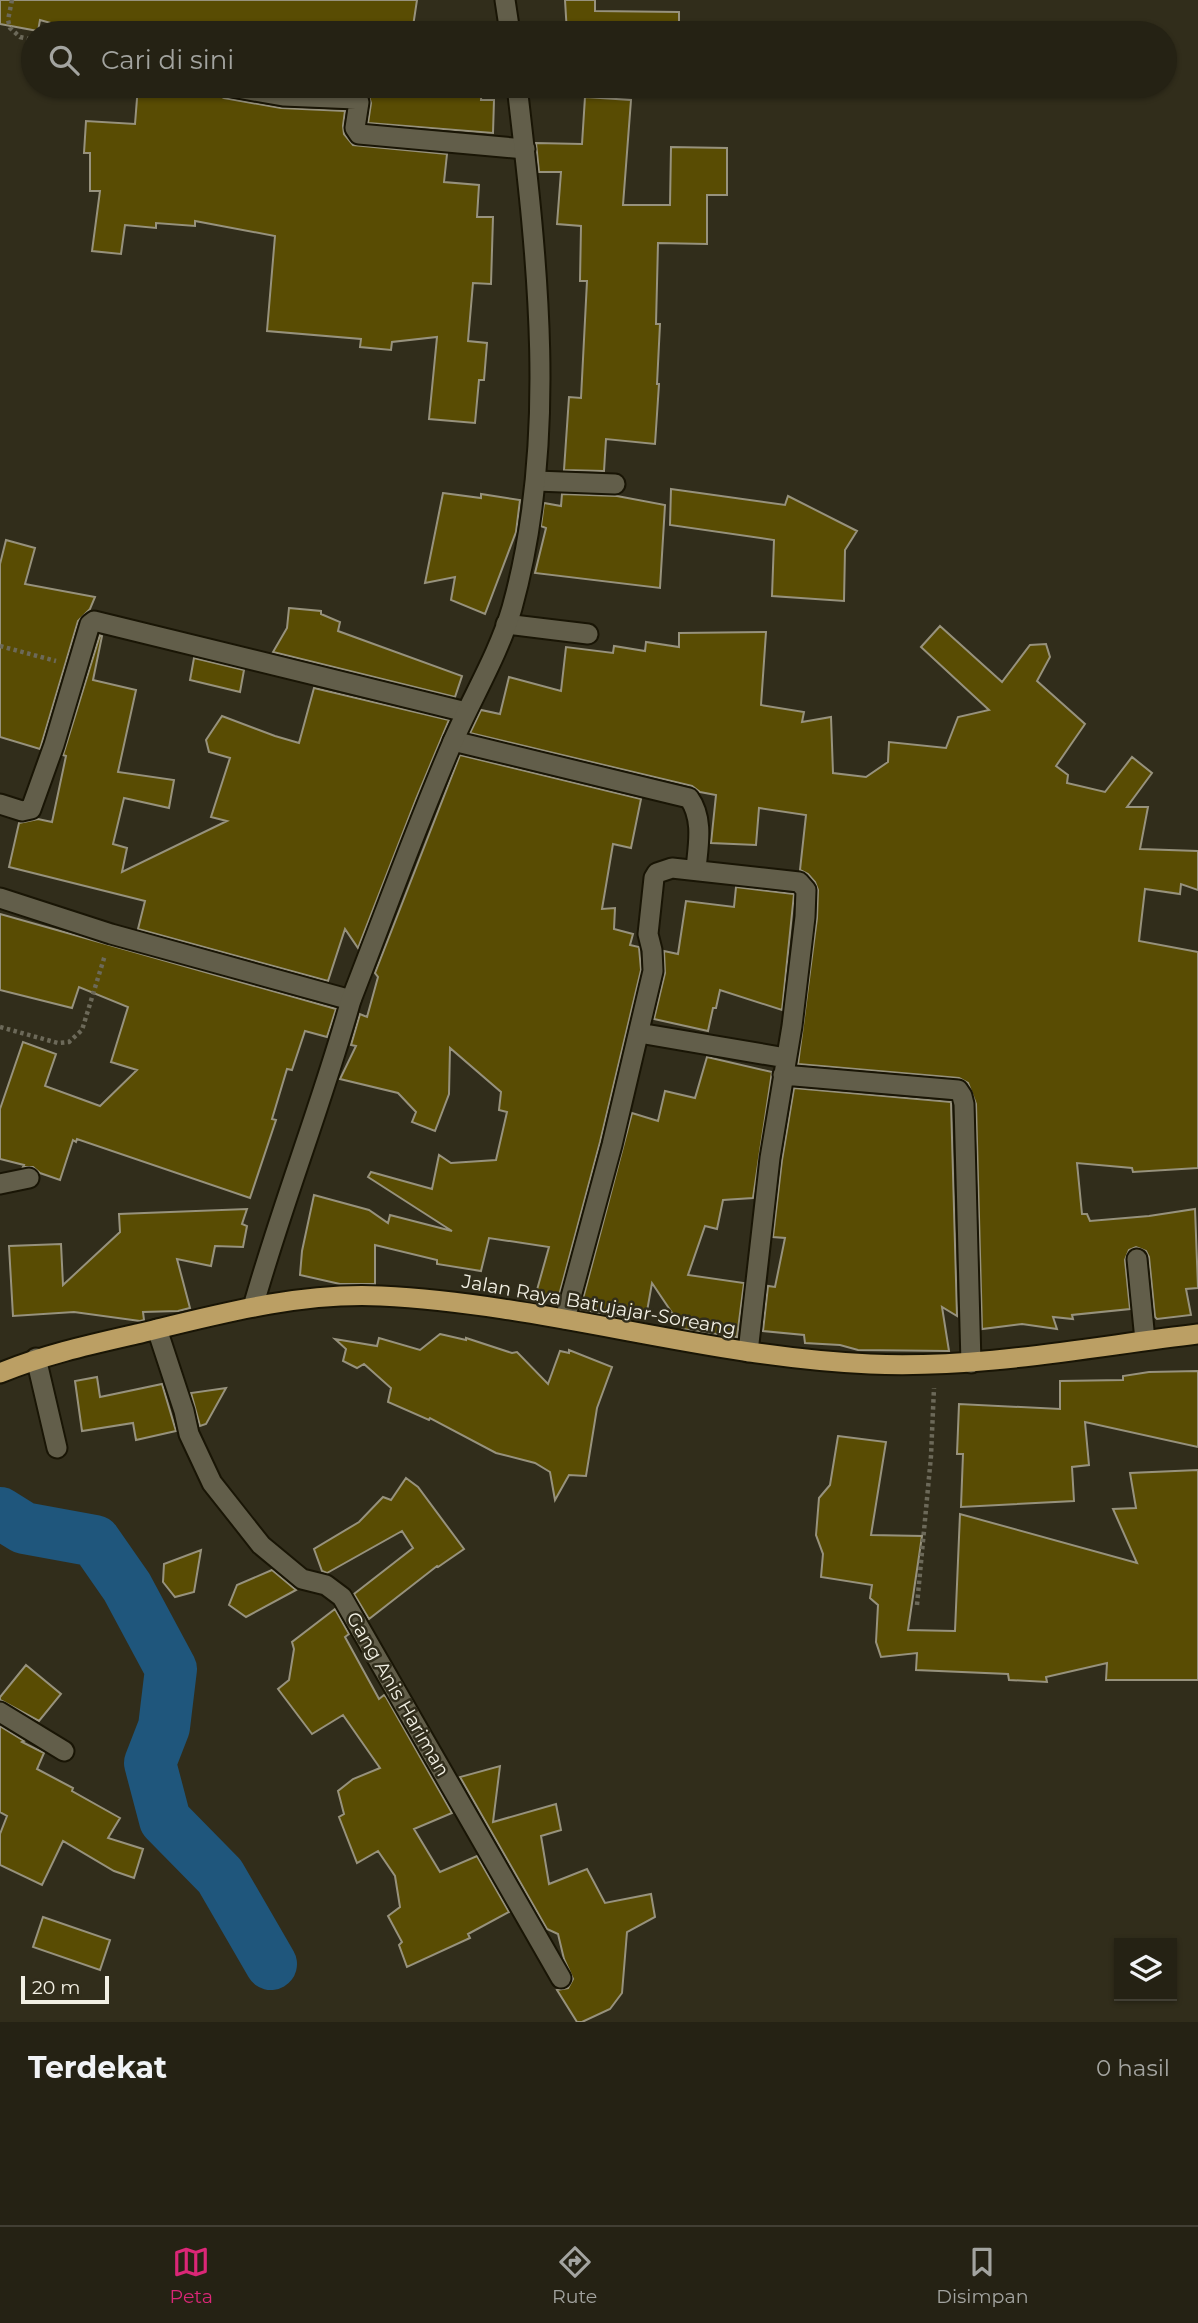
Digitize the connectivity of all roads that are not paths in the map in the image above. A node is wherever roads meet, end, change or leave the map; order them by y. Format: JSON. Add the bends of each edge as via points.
{"nodes":[{"id":1,"x":505,"y":0,"type":"edge"},
{"id":2,"x":508,"y":21,"type":"edge"},
{"id":3,"x":332,"y":98,"type":"edge"},
{"id":4,"x":519,"y":98,"type":"edge"},
{"id":5,"x":525,"y":149,"type":"junction"},
{"id":6,"x":536,"y":481,"type":"junction"},
{"id":7,"x":615,"y":484,"type":"dead end"},
{"id":8,"x":506,"y":624,"type":"junction"},
{"id":9,"x":587,"y":634,"type":"dead end"},
{"id":10,"x":466,"y":712,"type":"junction"},
{"id":11,"x":453,"y":741,"type":"junction"},
{"id":12,"x":0,"y":804,"type":"edge"},
{"id":13,"x":696,"y":869,"type":"junction"},
{"id":14,"x":0,"y":898,"type":"edge"},
{"id":15,"x":351,"y":1000,"type":"junction"},
{"id":16,"x":639,"y":1033,"type":"junction"},
{"id":17,"x":785,"y":1067,"type":"junction"},
{"id":18,"x":29,"y":1178,"type":"dead end"},
{"id":19,"x":0,"y":1184,"type":"edge"},
{"id":20,"x":1137,"y":1259,"type":"dead end"},
{"id":21,"x":253,"y":1307,"type":"junction"},
{"id":22,"x":565,"y":1319,"type":"junction"},
{"id":23,"x":157,"y":1329,"type":"junction"},
{"id":24,"x":1198,"y":1334,"type":"edge"},
{"id":25,"x":1145,"y":1340,"type":"junction"},
{"id":26,"x":748,"y":1352,"type":"junction"},
{"id":27,"x":36,"y":1358,"type":"junction"},
{"id":28,"x":971,"y":1363,"type":"junction"},
{"id":29,"x":0,"y":1373,"type":"edge"},
{"id":30,"x":57,"y":1448,"type":"dead end"},
{"id":31,"x":0,"y":1712,"type":"edge"},
{"id":32,"x":64,"y":1751,"type":"dead end"},
{"id":33,"x":561,"y":1978,"type":"dead end"}],
"edges":[{"from":1,"to":2,"type":"street"},
{"from":3,"to":5,"type":"street","via":[[359,102],[355,128],[359,134]]},
{"from":4,"to":5,"type":"street"},
{"from":5,"to":6,"type":"street","via":[[538,313]]},
{"from":6,"to":7,"type":"street"},
{"from":6,"to":8,"type":"street","via":[[526,551]]},
{"from":8,"to":9,"type":"street"},
{"from":8,"to":10,"type":"street"},
{"from":10,"to":11,"type":"street"},
{"from":10,"to":12,"type":"street","via":[[100,620],[90,624],[32,809],[22,811]]},
{"from":11,"to":13,"type":"street","via":[[689,798],[699,830]]},
{"from":11,"to":15,"type":"street"},
{"from":13,"to":16,"type":"street","via":[[672,868],[654,878],[648,934],[653,971]]},
{"from":13,"to":17,"type":"street","via":[[799,882],[806,890]]},
{"from":14,"to":15,"type":"street","via":[[111,934]]},
{"from":15,"to":21,"type":"street"},
{"from":16,"to":17,"type":"street"},
{"from":16,"to":22,"type":"street"},
{"from":17,"to":26,"type":"street"},
{"from":17,"to":28,"type":"street","via":[[961,1093]]},
{"from":18,"to":19,"type":"street"},
{"from":20,"to":25,"type":"street"},
{"from":21,"to":22,"type":"highway","name":"Jalan Raya Batujajar-Soreang","via":[[340,1296],[382,1296]]},
{"from":21,"to":23,"type":"highway","name":"Jalan Raya Batujajar-Soreang"},
{"from":22,"to":26,"type":"highway","name":"Jalan Raya Batujajar-Soreang"},
{"from":23,"to":27,"type":"highway","name":"Jalan Raya Batujajar-Soreang"},
{"from":23,"to":33,"type":"street","name":"Gang Anis Hariman","via":[[189,1434],[212,1483],[261,1545],[302,1579],[326,1585],[342,1597]]},
{"from":24,"to":25,"type":"highway","name":"Jalan Raya Batujajar-Soreang"},
{"from":25,"to":28,"type":"highway","name":"Jalan Raya Batujajar-Soreang"},
{"from":26,"to":28,"type":"highway","name":"Jalan Raya Batujajar-Soreang","via":[[867,1364]]},
{"from":27,"to":29,"type":"highway","name":"Jalan Raya Batujajar-Soreang"},
{"from":27,"to":30,"type":"street"},
{"from":31,"to":32,"type":"street"}]}
